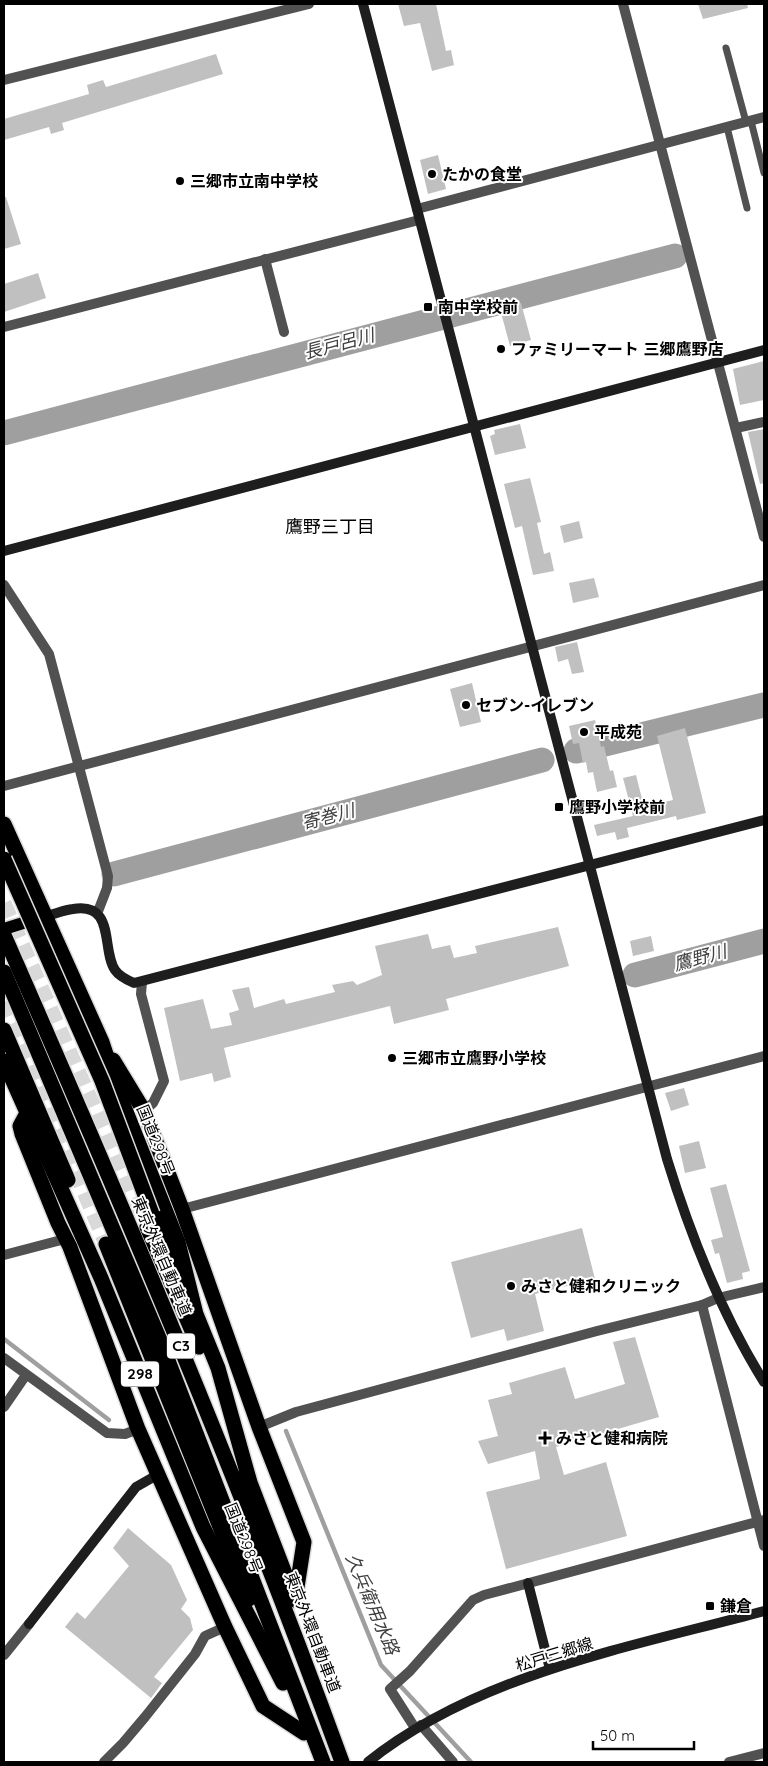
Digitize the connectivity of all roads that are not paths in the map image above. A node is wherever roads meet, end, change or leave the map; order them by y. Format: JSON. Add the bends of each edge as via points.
{"nodes":[{"id":1,"x":309,"y":4,"type":"edge"},
{"id":2,"x":363,"y":4,"type":"edge"},
{"id":3,"x":624,"y":4,"type":"edge"},
{"id":4,"x":726,"y":48,"type":"dead end"},
{"id":5,"x":4,"y":80,"type":"edge"},
{"id":6,"x":764,"y":117,"type":"edge"},
{"id":7,"x":748,"y":121,"type":"junction"},
{"id":8,"x":727,"y":127,"type":"junction"},
{"id":9,"x":661,"y":144,"type":"junction"},
{"id":10,"x":764,"y":172,"type":"edge"},
{"id":11,"x":747,"y":208,"type":"dead end"},
{"id":12,"x":417,"y":209,"type":"junction"},
{"id":13,"x":419,"y":220,"type":"junction"},
{"id":14,"x":264,"y":260,"type":"junction"},
{"id":15,"x":4,"y":327,"type":"edge"},
{"id":16,"x":284,"y":332,"type":"dead end"},
{"id":17,"x":764,"y":350,"type":"edge"},
{"id":18,"x":719,"y":362,"type":"junction"},
{"id":19,"x":764,"y":422,"type":"edge"},
{"id":20,"x":474,"y":426,"type":"junction"},
{"id":21,"x":736,"y":428,"type":"junction"},
{"id":22,"x":764,"y":537,"type":"edge"},
{"id":23,"x":4,"y":551,"type":"edge"},
{"id":24,"x":4,"y":585,"type":"edge"},
{"id":25,"x":764,"y":585,"type":"edge"},
{"id":26,"x":532,"y":647,"type":"junction"},
{"id":27,"x":78,"y":766,"type":"junction"},
{"id":28,"x":4,"y":786,"type":"edge"},
{"id":29,"x":764,"y":820,"type":"edge"},
{"id":30,"x":4,"y":824,"type":"edge"},
{"id":31,"x":4,"y":859,"type":"edge"},
{"id":32,"x":588,"y":865,"type":"junction"},
{"id":33,"x":97,"y":914,"type":"junction"},
{"id":34,"x":46,"y":916,"type":"junction"},
{"id":35,"x":4,"y":921,"type":"edge"},
{"id":36,"x":4,"y":929,"type":"edge"},
{"id":37,"x":4,"y":935,"type":"edge"},
{"id":38,"x":4,"y":972,"type":"edge"},
{"id":39,"x":142,"y":982,"type":"junction"},
{"id":40,"x":4,"y":1030,"type":"edge"},
{"id":41,"x":102,"y":1042,"type":"junction"},
{"id":42,"x":764,"y":1056,"type":"edge"},
{"id":43,"x":4,"y":1061,"type":"edge"},
{"id":44,"x":647,"y":1086,"type":"junction"},
{"id":45,"x":144,"y":1111,"type":"junction"},
{"id":46,"x":27,"y":1113,"type":"junction"},
{"id":47,"x":182,"y":1209,"type":"junction"},
{"id":48,"x":149,"y":1220,"type":"junction"},
{"id":49,"x":66,"y":1239,"type":"junction"},
{"id":50,"x":106,"y":1244,"type":"tunnel mouth"},
{"id":51,"x":4,"y":1255,"type":"edge"},
{"id":52,"x":102,"y":1278,"type":"junction"},
{"id":53,"x":764,"y":1287,"type":"edge"},
{"id":54,"x":718,"y":1298,"type":"junction"},
{"id":55,"x":702,"y":1305,"type":"junction"},
{"id":56,"x":196,"y":1314,"type":"junction"},
{"id":57,"x":4,"y":1358,"type":"edge"},
{"id":58,"x":26,"y":1375,"type":"junction"},
{"id":59,"x":764,"y":1382,"type":"edge"},
{"id":60,"x":4,"y":1407,"type":"edge"},
{"id":61,"x":259,"y":1427,"type":"junction"},
{"id":62,"x":138,"y":1429,"type":"junction"},
{"id":63,"x":157,"y":1475,"type":"junction"},
{"id":64,"x":249,"y":1479,"type":"junction"},
{"id":65,"x":761,"y":1521,"type":"edge"},
{"id":66,"x":764,"y":1546,"type":"edge"},
{"id":67,"x":528,"y":1584,"type":"junction"},
{"id":68,"x":295,"y":1600,"type":"junction"},
{"id":69,"x":764,"y":1611,"type":"edge"},
{"id":70,"x":225,"y":1627,"type":"junction"},
{"id":71,"x":4,"y":1656,"type":"edge"},
{"id":72,"x":550,"y":1669,"type":"junction"},
{"id":73,"x":284,"y":1683,"type":"junction"},
{"id":74,"x":418,"y":1727,"type":"junction"},
{"id":75,"x":304,"y":1733,"type":"junction"},
{"id":76,"x":764,"y":1753,"type":"edge"},
{"id":77,"x":104,"y":1762,"type":"edge"},
{"id":78,"x":315,"y":1762,"type":"edge"},
{"id":79,"x":323,"y":1762,"type":"edge"},
{"id":80,"x":342,"y":1762,"type":"edge"},
{"id":81,"x":351,"y":1762,"type":"edge"},
{"id":82,"x":368,"y":1762,"type":"edge"},
{"id":83,"x":453,"y":1762,"type":"edge"},
{"id":84,"x":729,"y":1762,"type":"edge"}],
"edges":[{"from":1,"to":5,"type":"street"},
{"from":2,"to":12,"type":"street"},
{"from":3,"to":9,"type":"street"},
{"from":4,"to":7,"type":"lane"},
{"from":6,"to":7,"type":"street"},
{"from":7,"to":8,"type":"street"},
{"from":7,"to":10,"type":"lane"},
{"from":8,"to":9,"type":"street"},
{"from":8,"to":11,"type":"lane"},
{"from":9,"to":12,"type":"street"},
{"from":9,"to":18,"type":"street"},
{"from":12,"to":13,"type":"street"},
{"from":13,"to":14,"type":"street"},
{"from":13,"to":20,"type":"street"},
{"from":14,"to":15,"type":"street"},
{"from":14,"to":16,"type":"street"},
{"from":17,"to":18,"type":"street"},
{"from":18,"to":20,"type":"street"},
{"from":18,"to":21,"type":"street"},
{"from":19,"to":21,"type":"street"},
{"from":20,"to":23,"type":"street"},
{"from":20,"to":26,"type":"street"},
{"from":21,"to":22,"type":"street"},
{"from":24,"to":27,"type":"street","via":[[49,654]]},
{"from":25,"to":26,"type":"street"},
{"from":26,"to":27,"type":"street"},
{"from":26,"to":32,"type":"street"},
{"from":27,"to":28,"type":"street"},
{"from":27,"to":33,"type":"street","via":[[108,876]]},
{"from":29,"to":32,"type":"street"},
{"from":30,"to":34,"type":"highway","name":"国道298号"},
{"from":31,"to":48,"type":"highway","bridge":true,"via":[[102,1082]]},
{"from":32,"to":39,"type":"street"},
{"from":32,"to":44,"type":"street"},
{"from":33,"to":34,"type":"street","via":[[74,909]]},
{"from":33,"to":39,"type":"street","via":[[106,928],[110,960],[116,971],[134,983]]},
{"from":34,"to":35,"type":"main road"},
{"from":34,"to":36,"type":"main road"},
{"from":34,"to":41,"type":"highway","name":"国道298号"},
{"from":37,"to":80,"type":"highway","name":"東京外環自動車道","number":"C3","via":[[178,1338],[288,1613]]},
{"from":38,"to":79,"type":"highway","name":"東京外環自動車道","number":"C3","via":[[162,1345]]},
{"from":39,"to":45,"type":"street","via":[[141,994],[164,1081]]},
{"from":40,"to":52,"type":"highway","via":[[80,1209]]},
{"from":41,"to":45,"type":"highway"},
{"from":41,"to":56,"type":"highway","name":"国道298号","via":[[178,1242]]},
{"from":42,"to":44,"type":"street"},
{"from":43,"to":46,"type":"highway","number":"298"},
{"from":44,"to":47,"type":"street"},
{"from":44,"to":54,"type":"street","via":[[680,1199]]},
{"from":45,"to":47,"type":"highway"},
{"from":46,"to":49,"type":"highway","via":[[20,1126],[22,1134]]},
{"from":46,"to":52,"type":"highway","number":"298"},
{"from":47,"to":61,"type":"highway"},
{"from":48,"to":56,"type":"highway"},
{"from":48,"to":64,"type":"highway","name":"国道298号"},
{"from":49,"to":51,"type":"street"},
{"from":49,"to":62,"type":"highway"},
{"from":50,"to":73,"type":"highway","name":"国道298号","number":"298"},
{"from":52,"to":73,"type":"highway","number":"298","via":[[203,1527]]},
{"from":53,"to":54,"type":"street"},
{"from":54,"to":55,"type":"street"},
{"from":54,"to":59,"type":"street"},
{"from":55,"to":61,"type":"street","via":[[597,1330],[305,1410]]},
{"from":55,"to":65,"type":"street"},
{"from":56,"to":64,"type":"highway","name":"国道298号","via":[[218,1368]]},
{"from":57,"to":58,"type":"street"},
{"from":58,"to":60,"type":"street"},
{"from":58,"to":62,"type":"street","via":[[107,1433],[125,1434]]},
{"from":61,"to":68,"type":"highway","via":[[304,1542]]},
{"from":62,"to":63,"type":"highway"},
{"from":63,"to":70,"type":"highway"},
{"from":63,"to":71,"type":"street","via":[[136,1487]]},
{"from":64,"to":68,"type":"highway","name":"国道298号"},
{"from":65,"to":66,"type":"street"},
{"from":65,"to":67,"type":"street"},
{"from":67,"to":72,"type":"street"},
{"from":67,"to":74,"type":"street","via":[[473,1600],[392,1686],[390,1689]]},
{"from":68,"to":81,"type":"highway","name":"国道298号"},
{"from":69,"to":72,"type":"street","name":"松戸三郷線"},
{"from":70,"to":75,"type":"highway","via":[[263,1706]]},
{"from":70,"to":77,"type":"street","via":[[205,1636],[195,1654],[145,1717]]},
{"from":72,"to":74,"type":"street","name":"松戸三郷線","via":[[507,1684]]},
{"from":73,"to":75,"type":"highway","name":"国道298号","number":"298"},
{"from":74,"to":82,"type":"street","name":"松戸三郷線"},
{"from":74,"to":83,"type":"street"},
{"from":75,"to":78,"type":"highway","name":"国道298号","number":"298"},
{"from":76,"to":84,"type":"street"}]}
